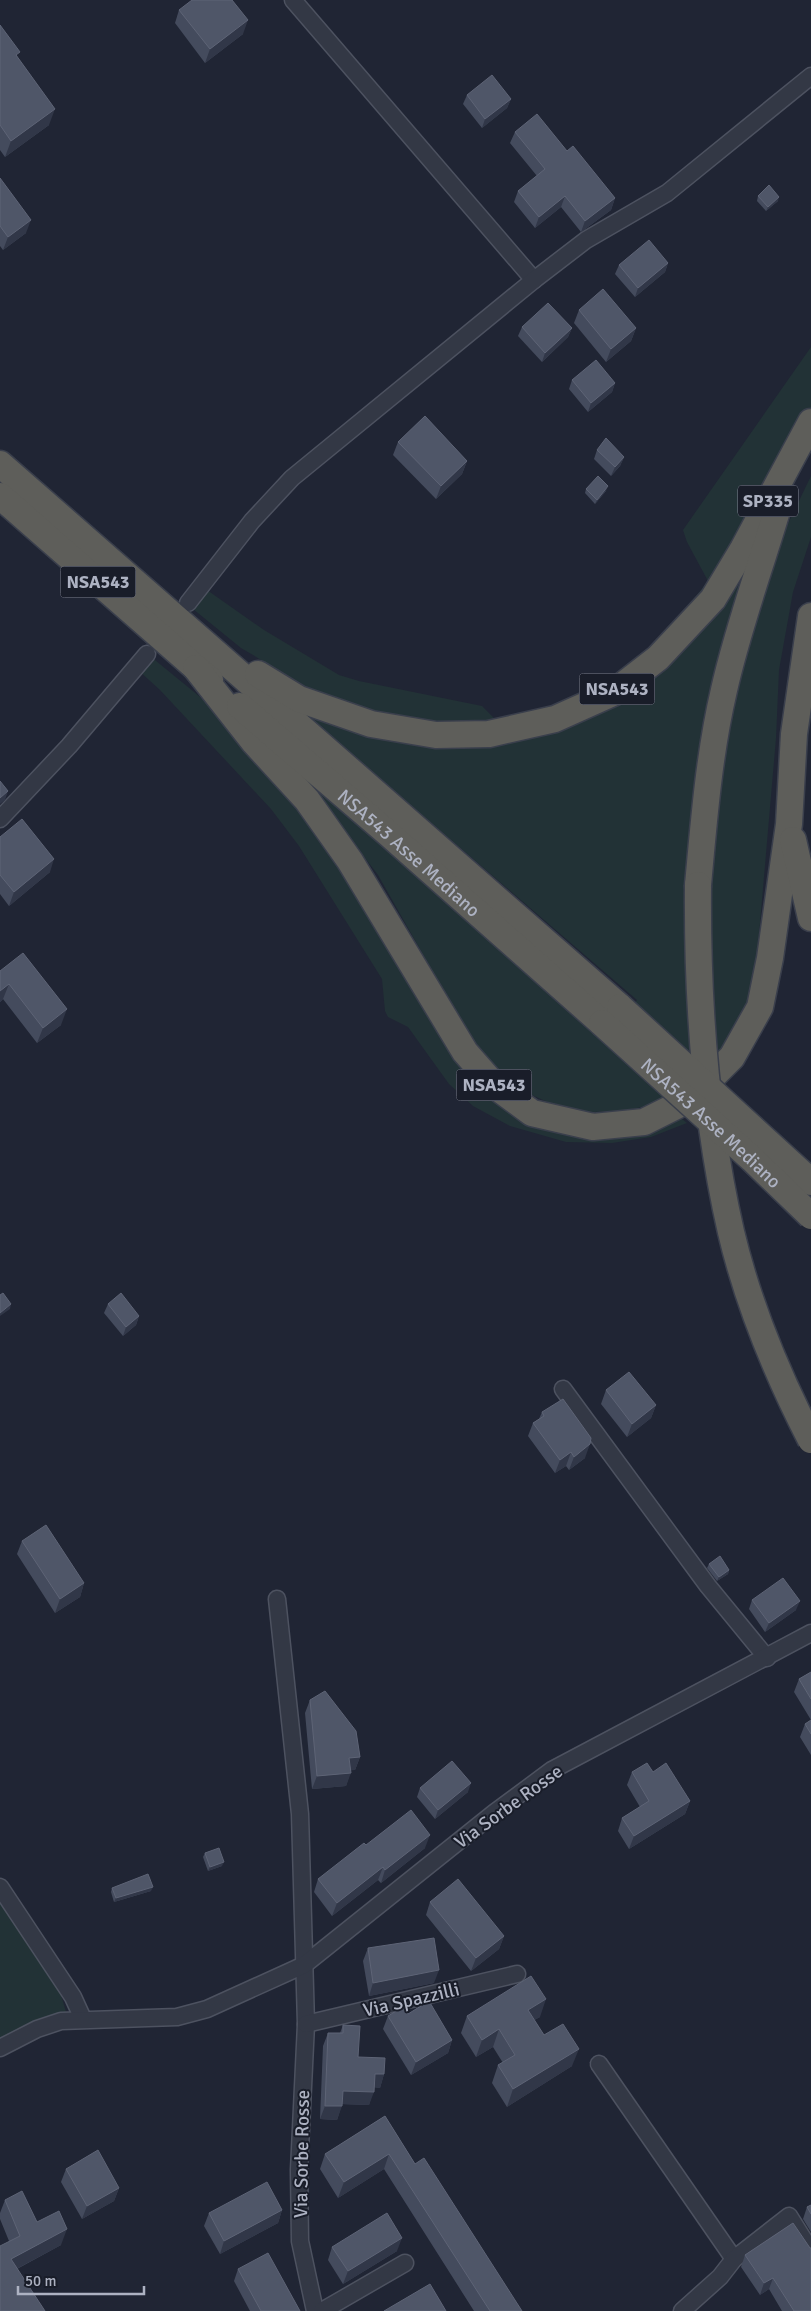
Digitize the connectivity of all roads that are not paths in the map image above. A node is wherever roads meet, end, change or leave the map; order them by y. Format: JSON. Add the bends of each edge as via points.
{"nodes":[{"id":1,"x":294,"y":0,"type":"edge"},
{"id":2,"x":811,"y":76,"type":"edge"},
{"id":3,"x":534,"y":280,"type":"junction"},
{"id":4,"x":811,"y":422,"type":"edge"},
{"id":5,"x":0,"y":464,"type":"edge"},
{"id":6,"x":0,"y":496,"type":"edge"},
{"id":7,"x":754,"y":552,"type":"junction"},
{"id":8,"x":188,"y":603,"type":"dead end"},
{"id":9,"x":811,"y":616,"type":"edge"},
{"id":10,"x":202,"y":641,"type":"junction"},
{"id":11,"x":147,"y":654,"type":"dead end"},
{"id":12,"x":196,"y":668,"type":"junction"},
{"id":13,"x":0,"y":819,"type":"edge"},
{"id":14,"x":789,"y":824,"type":"junction"},
{"id":15,"x":811,"y":918,"type":"edge"},
{"id":16,"x":611,"y":1015,"type":"junction"},
{"id":17,"x":811,"y":1182,"type":"edge"},
{"id":18,"x":811,"y":1216,"type":"edge"},
{"id":19,"x":563,"y":1389,"type":"dead end"},
{"id":20,"x":811,"y":1440,"type":"edge"},
{"id":21,"x":277,"y":1600,"type":"dead end"},
{"id":22,"x":811,"y":1633,"type":"edge"},
{"id":23,"x":767,"y":1658,"type":"junction"},
{"id":24,"x":0,"y":1887,"type":"edge"},
{"id":25,"x":304,"y":1965,"type":"junction"},
{"id":26,"x":516,"y":1974,"type":"dead end"},
{"id":27,"x":83,"y":2019,"type":"junction"},
{"id":28,"x":306,"y":2024,"type":"junction"},
{"id":29,"x":0,"y":2048,"type":"edge"},
{"id":30,"x":599,"y":2064,"type":"dead end"},
{"id":31,"x":811,"y":2251,"type":"edge"},
{"id":32,"x":734,"y":2259,"type":"junction"},
{"id":33,"x":405,"y":2263,"type":"dead end"},
{"id":34,"x":315,"y":2311,"type":"edge"},
{"id":35,"x":322,"y":2311,"type":"edge"},
{"id":36,"x":682,"y":2311,"type":"edge"}],
"edges":[{"from":1,"to":3,"type":"street"},
{"from":2,"to":3,"type":"street","via":[[667,193],[586,240]]},
{"from":3,"to":8,"type":"street","via":[[292,478],[252,521]]},
{"from":4,"to":7,"type":"highway","number":"SP335","via":[[794,453]]},
{"from":5,"to":10,"type":"highway","name":"NSA543 Asse Mediano","number":"NSA543"},
{"from":6,"to":12,"type":"highway","name":"NSA543 Asse Mediano","number":"NSA543"},
{"from":7,"to":10,"type":"highway","number":"NSA543","via":[[658,658],[613,693],[555,719],[489,734],[436,735],[371,724],[299,699]]},
{"from":7,"to":20,"type":"highway","bridge":true,"via":[[743,618],[724,690],[708,776],[698,885],[698,962],[717,1163],[732,1234],[758,1322]]},
{"from":9,"to":14,"type":"highway","via":[[794,734]]},
{"from":10,"to":16,"type":"highway","name":"NSA543 Asse Mediano","number":"NSA543"},
{"from":11,"to":13,"type":"street","via":[[70,746]]},
{"from":12,"to":14,"type":"highway","number":"NSA543","via":[[254,742],[307,800],[350,861],[465,1052],[494,1085],[532,1112],[593,1127],[644,1122],[690,1099],[732,1058],[760,1007]]},
{"from":12,"to":16,"type":"highway","name":"NSA543 Asse Mediano","number":"NSA543","via":[[390,835]]},
{"from":14,"to":15,"type":"highway"},
{"from":16,"to":17,"type":"highway","name":"NSA543 Asse Mediano","number":"NSA543","bridge":true},
{"from":16,"to":18,"type":"highway","name":"NSA543 Asse Mediano","number":"NSA543","bridge":true},
{"from":19,"to":23,"type":"street","via":[[708,1586]]},
{"from":21,"to":25,"type":"street","name":"Via Sorbe Rosse","via":[[300,1814]]},
{"from":22,"to":23,"type":"street","name":"Via Sorbe Rosse"},
{"from":23,"to":25,"type":"street","name":"Via Sorbe Rosse","via":[[552,1770]]},
{"from":24,"to":27,"type":"street","via":[[73,1997]]},
{"from":25,"to":27,"type":"street","name":"Via Sorbe Rosse","via":[[207,2009],[177,2017]]},
{"from":25,"to":28,"type":"street","name":"Via Sorbe Rosse"},
{"from":26,"to":28,"type":"street","name":"Via Spazzilli"},
{"from":27,"to":29,"type":"street","name":"Via Sorbe Rosse","via":[[61,2021],[37,2029]]},
{"from":28,"to":34,"type":"street","name":"Via Sorbe Rosse","via":[[299,2170],[300,2241]]},
{"from":30,"to":32,"type":"street"},
{"from":31,"to":32,"type":"street","via":[[789,2216]]},
{"from":32,"to":36,"type":"street","via":[[720,2277]]},
{"from":33,"to":35,"type":"street"}]}
